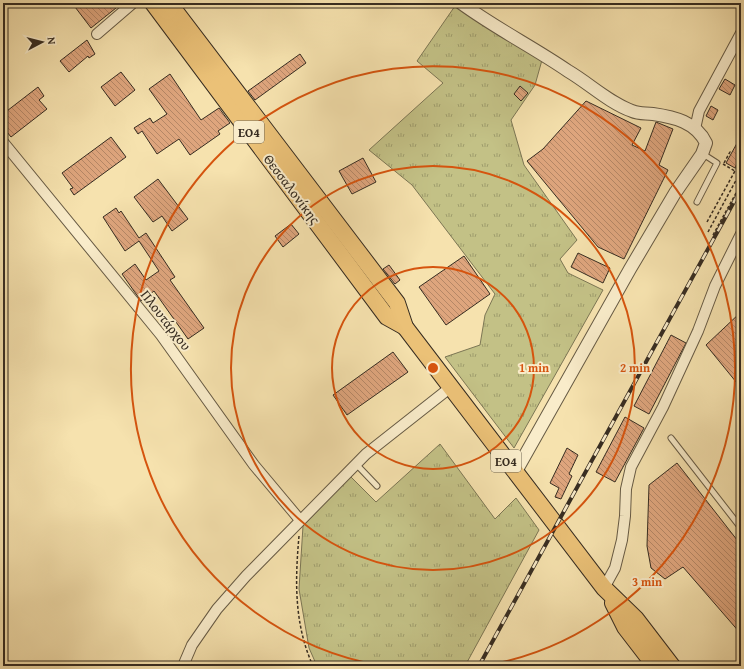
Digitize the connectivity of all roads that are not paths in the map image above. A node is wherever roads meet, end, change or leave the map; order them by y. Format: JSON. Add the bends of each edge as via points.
{"nodes":[{"id":1,"x":133,"y":3,"type":"edge"},
{"id":2,"x":153,"y":3,"type":"edge"},
{"id":3,"x":169,"y":3,"type":"edge"},
{"id":4,"x":461,"y":3,"type":"edge"},
{"id":5,"x":741,"y":33,"type":"edge"},
{"id":6,"x":97,"y":34,"type":"dead end"},
{"id":7,"x":696,"y":128,"type":"junction"},
{"id":8,"x":3,"y":142,"type":"edge"},
{"id":9,"x":702,"y":154,"type":"junction"},
{"id":10,"x":697,"y":202,"type":"dead end"},
{"id":11,"x":741,"y":234,"type":"edge"},
{"id":12,"x":405,"y":327,"type":"junction"},
{"id":13,"x":451,"y":387,"type":"junction"},
{"id":14,"x":671,"y":438,"type":"dead end"},
{"id":15,"x":356,"y":464,"type":"junction"},
{"id":16,"x":515,"y":473,"type":"junction"},
{"id":17,"x":377,"y":486,"type":"dead end"},
{"id":18,"x":300,"y":520,"type":"junction"},
{"id":19,"x":741,"y":528,"type":"edge"},
{"id":20,"x":606,"y":591,"type":"junction"},
{"id":21,"x":182,"y":666,"type":"edge"},
{"id":22,"x":655,"y":666,"type":"edge"},
{"id":23,"x":672,"y":666,"type":"edge"}],
"edges":[{"from":1,"to":6,"type":"street"},
{"from":2,"to":12,"type":"main road","name":"Θεσσαλονίκης","number":"ΕΟ4","via":[[387,317]]},
{"from":3,"to":12,"type":"main road","name":"Θεσσαλονίκης","number":"ΕΟ4","via":[[397,303]]},
{"from":4,"to":7,"type":"street","via":[[623,108],[640,114],[672,118]]},
{"from":5,"to":7,"type":"street","via":[[699,111]]},
{"from":7,"to":9,"type":"street","via":[[706,143]]},
{"from":8,"to":18,"type":"street","name":"Πλουτάρχου","via":[[161,335],[254,465]]},
{"from":9,"to":10,"type":"lane","via":[[720,164]]},
{"from":9,"to":16,"type":"street","via":[[675,193],[630,269]]},
{"from":11,"to":20,"type":"street","via":[[714,286],[698,331],[632,467],[626,489],[622,540]]},
{"from":12,"to":13,"type":"main road","number":"ΕΟ4"},
{"from":13,"to":15,"type":"street"},
{"from":13,"to":16,"type":"main road","number":"ΕΟ4"},
{"from":14,"to":19,"type":"lane"},
{"from":15,"to":17,"type":"lane"},
{"from":15,"to":18,"type":"street"},
{"from":16,"to":20,"type":"main road","number":"ΕΟ4"},
{"from":18,"to":21,"type":"street","via":[[217,609]]},
{"from":20,"to":22,"type":"main road","number":"ΕΟ4","via":[[625,627]]},
{"from":20,"to":23,"type":"main road","number":"ΕΟ4","via":[[636,620]]}]}
